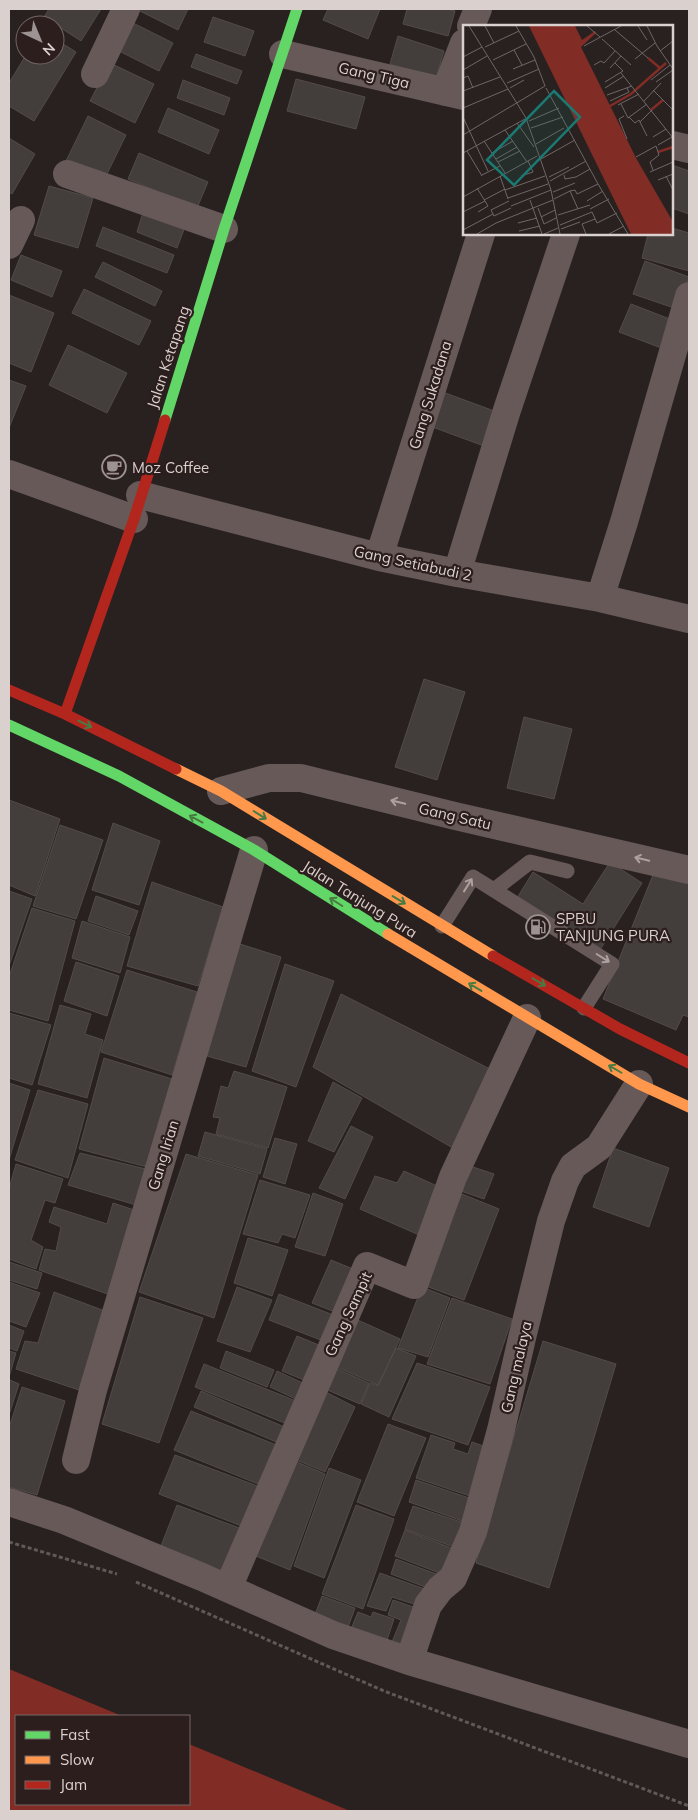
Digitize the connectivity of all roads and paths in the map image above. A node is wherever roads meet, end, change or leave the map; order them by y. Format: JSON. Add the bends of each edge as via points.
{"nodes":[{"id":1,"x":126,"y":9,"type":"edge"},
{"id":2,"x":297,"y":9,"type":"edge"},
{"id":3,"x":478,"y":9,"type":"edge"},
{"id":4,"x":471,"y":25,"type":"edge"},
{"id":5,"x":463,"y":49,"type":"edge"},
{"id":6,"x":283,"y":54,"type":"junction"},
{"id":7,"x":95,"y":74,"type":"dead end"},
{"id":8,"x":455,"y":94,"type":"edge"},
{"id":9,"x":673,"y":145,"type":"edge"},
{"id":10,"x":689,"y":149,"type":"edge"},
{"id":11,"x":67,"y":174,"type":"dead end"},
{"id":12,"x":22,"y":220,"type":"dead end"},
{"id":13,"x":224,"y":229,"type":"junction"},
{"id":14,"x":480,"y":235,"type":"edge"},
{"id":15,"x":566,"y":235,"type":"edge"},
{"id":16,"x":9,"y":245,"type":"edge"},
{"id":17,"x":689,"y":296,"type":"edge"},
{"id":18,"x":9,"y":474,"type":"edge"},
{"id":19,"x":137,"y":507,"type":"junction"},
{"id":20,"x":379,"y":557,"type":"junction"},
{"id":21,"x":457,"y":573,"type":"junction"},
{"id":22,"x":600,"y":598,"type":"junction"},
{"id":23,"x":689,"y":619,"type":"edge"},
{"id":24,"x":9,"y":690,"type":"edge"},
{"id":25,"x":64,"y":714,"type":"junction"},
{"id":26,"x":9,"y":725,"type":"edge"},
{"id":27,"x":221,"y":791,"type":"junction"},
{"id":28,"x":254,"y":850,"type":"junction"},
{"id":29,"x":689,"y":870,"type":"edge"},
{"id":30,"x":567,"y":871,"type":"dead end"},
{"id":31,"x":494,"y":890,"type":"junction"},
{"id":32,"x":442,"y":926,"type":"junction"},
{"id":33,"x":584,"y":1008,"type":"junction"},
{"id":34,"x":527,"y":1018,"type":"junction"},
{"id":35,"x":689,"y":1063,"type":"edge"},
{"id":36,"x":639,"y":1084,"type":"junction"},
{"id":37,"x":689,"y":1107,"type":"edge"},
{"id":38,"x":76,"y":1460,"type":"dead end"},
{"id":39,"x":9,"y":1502,"type":"edge"},
{"id":40,"x":9,"y":1542,"type":"edge"},
{"id":41,"x":119,"y":1574,"type":"dead end"},
{"id":42,"x":127,"y":1578,"type":"dead end"},
{"id":43,"x":228,"y":1588,"type":"junction"},
{"id":44,"x":409,"y":1661,"type":"junction"},
{"id":45,"x":689,"y":1744,"type":"edge"},
{"id":46,"x":689,"y":1806,"type":"edge"}],
"edges":[{"from":1,"to":7,"type":"street"},
{"from":2,"to":6,"type":"main road","name":"Jalan Ketapang"},
{"from":3,"to":4,"type":"street"},
{"from":5,"to":8,"type":"street"},
{"from":6,"to":8,"type":"street","name":"Gang Tiga"},
{"from":6,"to":13,"type":"main road","name":"Jalan Ketapang"},
{"from":9,"to":10,"type":"street"},
{"from":11,"to":13,"type":"street"},
{"from":12,"to":16,"type":"street"},
{"from":13,"to":19,"type":"main road","name":"Jalan Ketapang"},
{"from":14,"to":20,"type":"street","name":"Gang Sukadana"},
{"from":15,"to":21,"type":"street"},
{"from":17,"to":22,"type":"street"},
{"from":18,"to":19,"type":"street","name":"Gang Setiabudi 2"},
{"from":19,"to":20,"type":"street","name":"Gang Setiabudi 2"},
{"from":19,"to":25,"type":"main road","name":"Jalan Ketapang"},
{"from":20,"to":21,"type":"street","name":"Gang Setiabudi 2"},
{"from":21,"to":22,"type":"street","name":"Gang Setiabudi 2"},
{"from":22,"to":23,"type":"street","name":"Gang Setiabudi 2"},
{"from":24,"to":25,"type":"main road","name":"Jalan Tanjung Pura"},
{"from":25,"to":27,"type":"main road","name":"Jalan Tanjung Pura","one_way":true},
{"from":28,"to":26,"type":"main road","name":"Jalan Tanjung Pura","one_way":true,"via":[[119,776]]},
{"from":29,"to":27,"type":"street","name":"Gang Satu","one_way":true,"via":[[301,778],[269,778]]},
{"from":27,"to":32,"type":"main road","name":"Jalan Tanjung Pura","one_way":true},
{"from":34,"to":28,"type":"main road","name":"Jalan Tanjung Pura","one_way":true},
{"from":28,"to":38,"type":"street","name":"Gang Irian","via":[[93,1390]]},
{"from":30,"to":31,"type":"lane","via":[[530,862]]},
{"from":32,"to":31,"type":"lane","one_way":true,"via":[[473,877]]},
{"from":31,"to":33,"type":"lane","one_way":true,"via":[[612,964]]},
{"from":32,"to":33,"type":"main road","name":"Jalan Tanjung Pura","one_way":true},
{"from":33,"to":35,"type":"main road","name":"Jalan Tanjung Pura"},
{"from":36,"to":34,"type":"main road","name":"Jalan Tanjung Pura","one_way":true},
{"from":34,"to":43,"type":"street","name":"Gang Sampit","via":[[453,1177],[414,1285],[367,1266]]},
{"from":36,"to":37,"type":"main road","name":"Jalan Tanjung Pura"},
{"from":36,"to":44,"type":"street","name":"Gang malaya","via":[[599,1147],[573,1166],[565,1181],[551,1221],[473,1532],[452,1578],[428,1605]]},
{"from":39,"to":43,"type":"street","via":[[64,1520]]},
{"from":40,"to":41,"type":"path"},
{"from":42,"to":46,"type":"path","via":[[384,1691]]},
{"from":43,"to":44,"type":"street","via":[[333,1634]]},
{"from":44,"to":45,"type":"street"}]}
